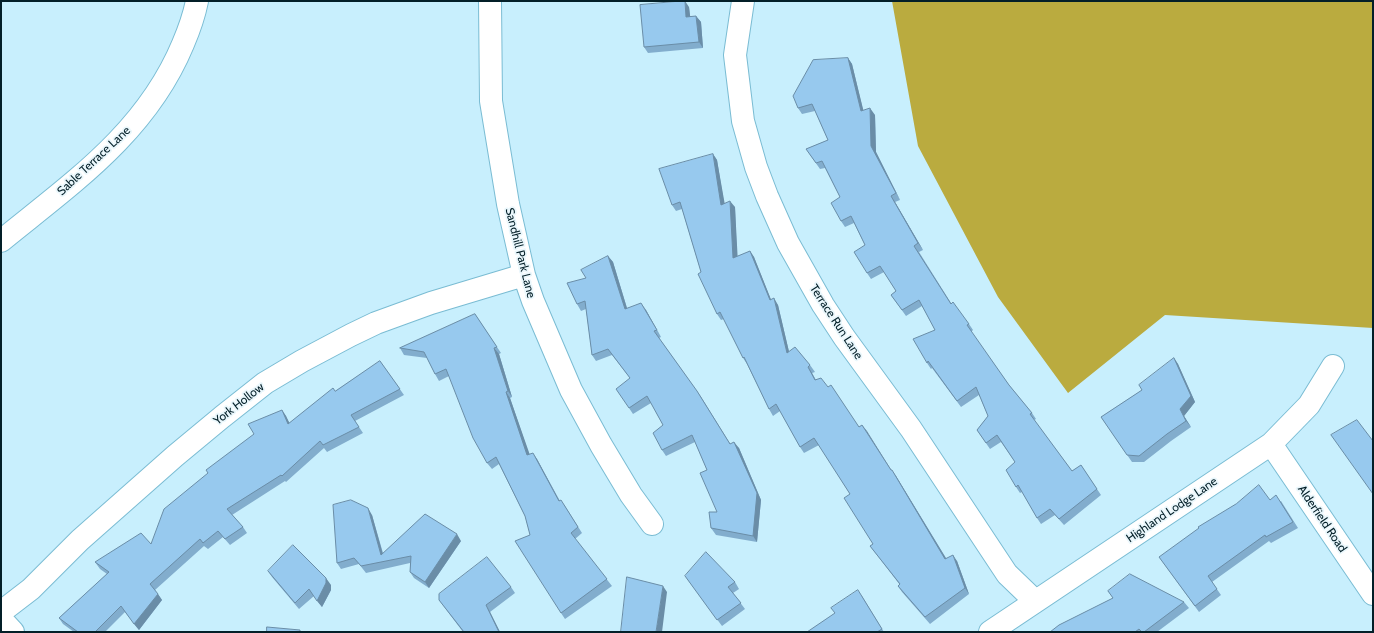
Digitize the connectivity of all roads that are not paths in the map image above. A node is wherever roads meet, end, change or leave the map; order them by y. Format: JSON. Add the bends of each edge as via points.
{"nodes":[{"id":1,"x":197,"y":1,"type":"edge"},
{"id":2,"x":490,"y":1,"type":"edge"},
{"id":3,"x":743,"y":1,"type":"edge"},
{"id":4,"x":1,"y":241,"type":"edge"},
{"id":5,"x":524,"y":275,"type":"junction"},
{"id":6,"x":1333,"y":366,"type":"dead end"},
{"id":7,"x":1271,"y":444,"type":"junction"},
{"id":8,"x":652,"y":524,"type":"dead end"},
{"id":9,"x":1373,"y":594,"type":"edge"},
{"id":10,"x":1035,"y":601,"type":"junction"},
{"id":11,"x":1,"y":612,"type":"edge"},
{"id":12,"x":1,"y":619,"type":"edge"},
{"id":13,"x":13,"y":632,"type":"edge"},
{"id":14,"x":990,"y":632,"type":"edge"}],
"edges":[{"from":1,"to":4,"type":"street","name":"Sable Terrace Lane","via":[[179,55],[139,118],[86,172]]},
{"from":2,"to":5,"type":"street","name":"Sandhill Park Lane","via":[[491,101],[508,204]]},
{"from":3,"to":10,"type":"street","name":"Terrace Run Lane","via":[[735,55],[743,121],[756,167],[788,242],[823,305],[848,343],[911,429],[1007,574]]},
{"from":5,"to":8,"type":"street","name":"Sandhill Park Lane","via":[[572,390],[601,445]]},
{"from":5,"to":11,"type":"street","name":"York Hollow","via":[[430,303],[376,323],[302,361],[265,384],[181,451],[80,540],[31,589]]},
{"from":6,"to":7,"type":"street","name":"Highland Lodge Lane","via":[[1309,405]]},
{"from":7,"to":9,"type":"street","name":"Alderfield Road"},
{"from":7,"to":10,"type":"street","name":"Highland Lodge Lane"},
{"from":10,"to":14,"type":"street","name":"Highland Lodge Lane"},
{"from":12,"to":13,"type":"street"}]}
